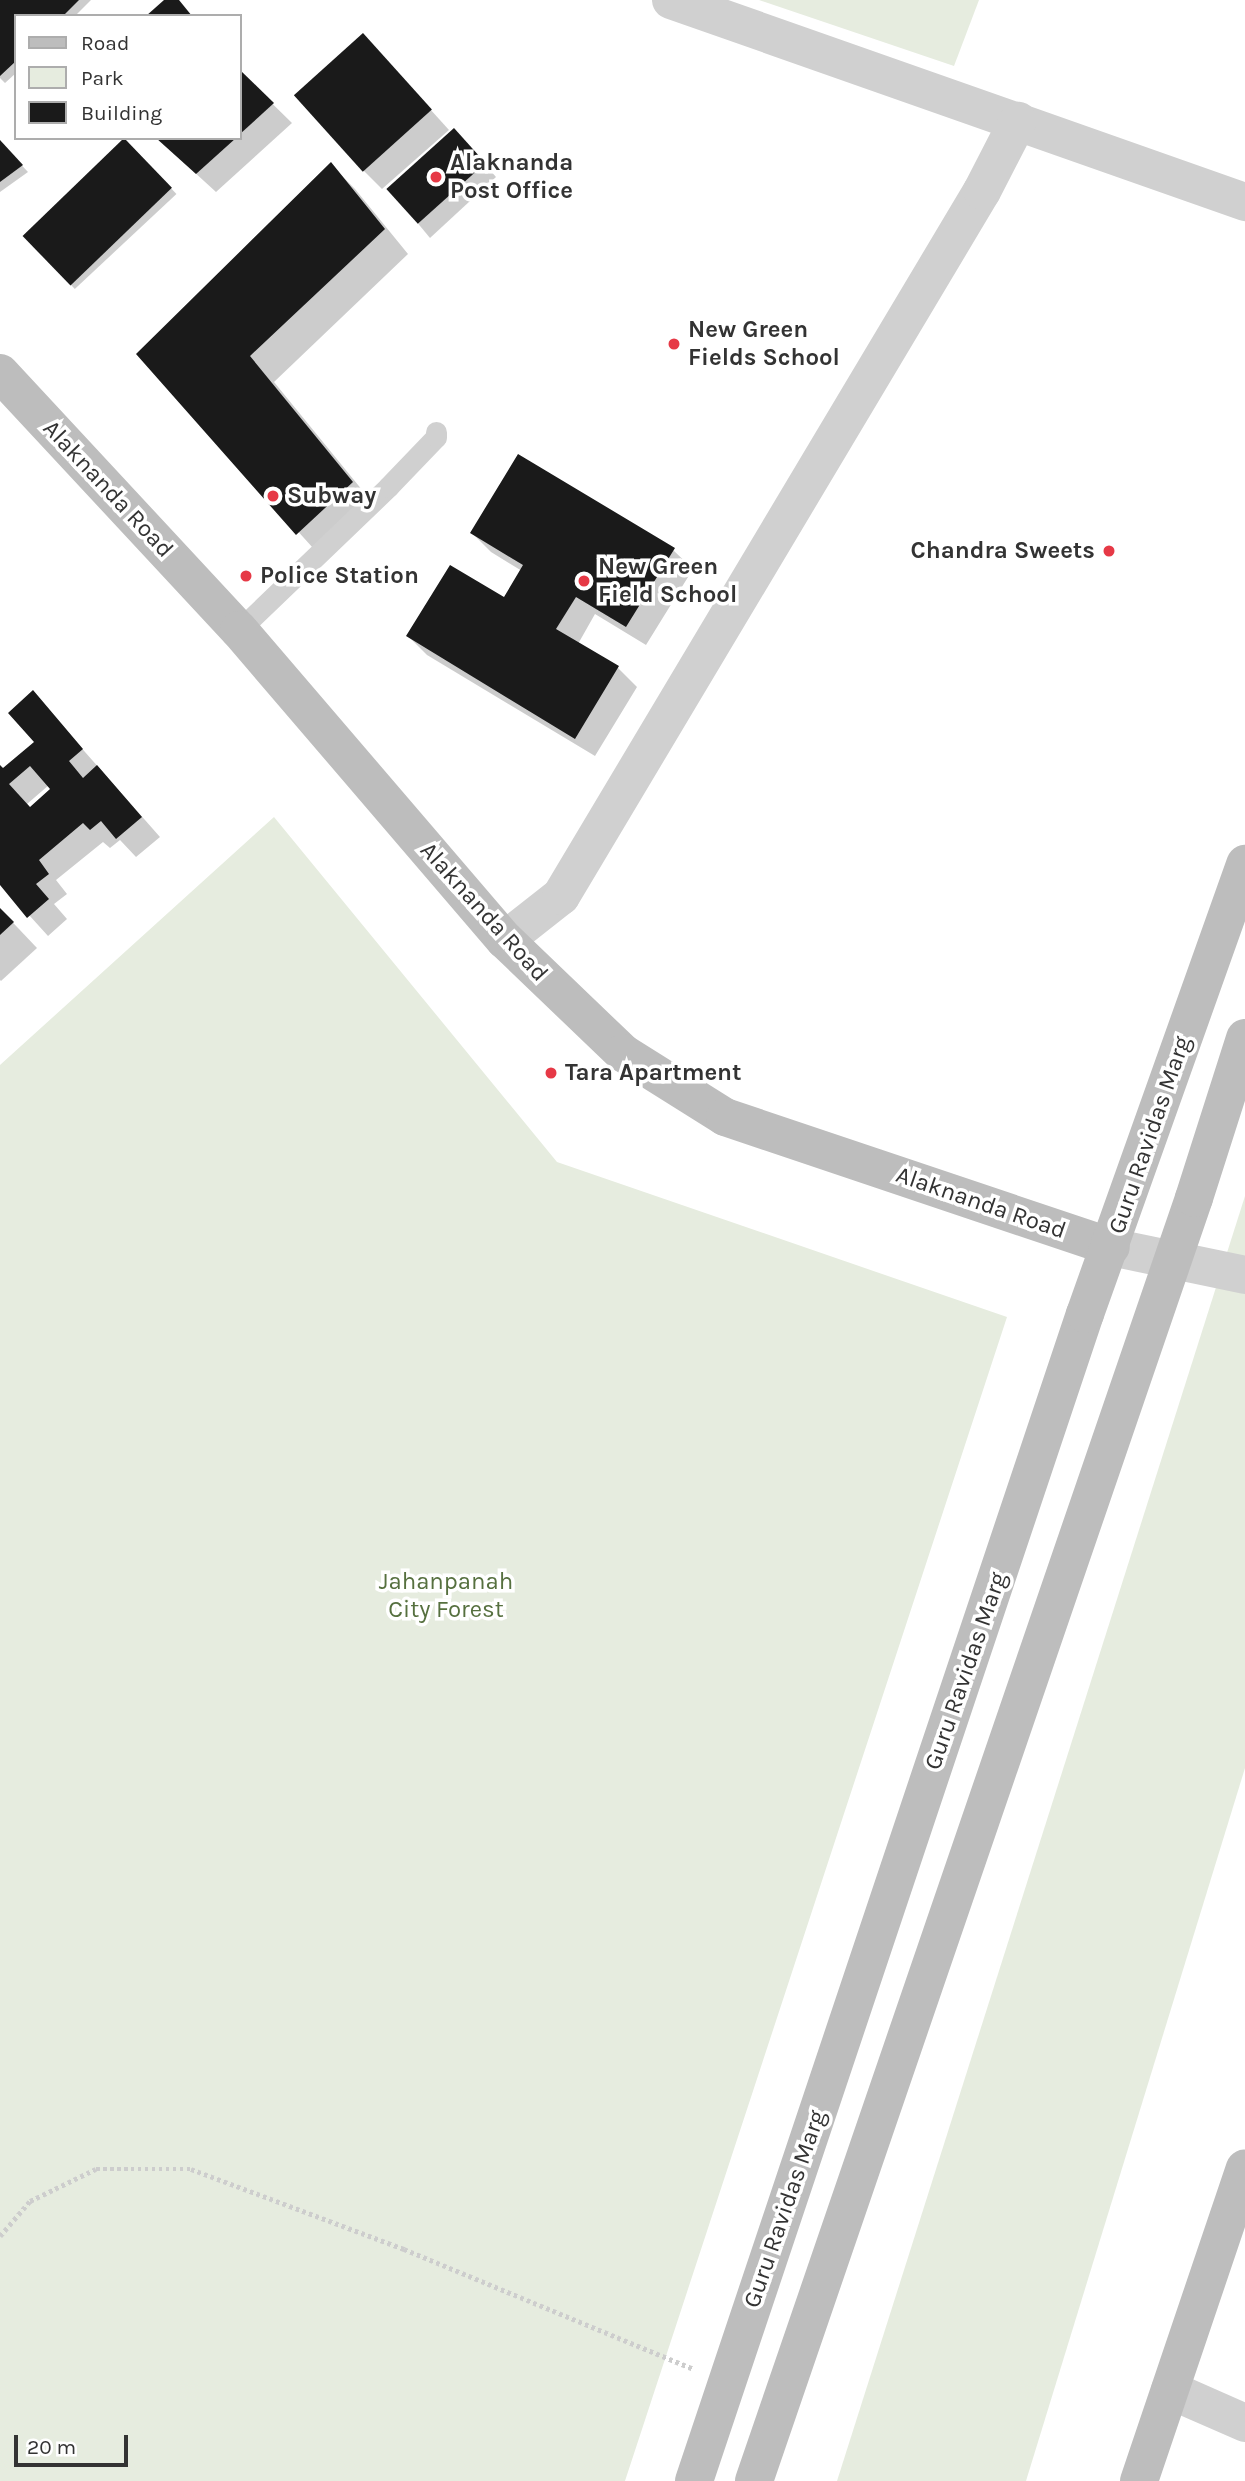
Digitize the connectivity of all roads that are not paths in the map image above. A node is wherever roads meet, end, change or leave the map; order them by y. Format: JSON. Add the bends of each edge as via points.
{"nodes":[{"id":1,"x":671,"y":0,"type":"edge"},
{"id":2,"x":723,"y":8,"type":"edge"},
{"id":3,"x":1018,"y":121,"type":"junction"},
{"id":4,"x":1245,"y":202,"type":"edge"},
{"id":5,"x":2,"y":379,"type":"edge"},
{"id":6,"x":436,"y":432,"type":"dead end"},
{"id":7,"x":239,"y":630,"type":"junction"},
{"id":8,"x":1245,"y":864,"type":"edge"},
{"id":9,"x":505,"y":940,"type":"junction"},
{"id":10,"x":1245,"y":1038,"type":"edge"},
{"id":11,"x":1111,"y":1247,"type":"junction"},
{"id":12,"x":1171,"y":1261,"type":"junction"},
{"id":13,"x":1245,"y":1275,"type":"edge"},
{"id":14,"x":1245,"y":2168,"type":"edge"},
{"id":15,"x":1170,"y":2390,"type":"junction"},
{"id":16,"x":1245,"y":2423,"type":"edge"},
{"id":17,"x":694,"y":2481,"type":"edge"},
{"id":18,"x":754,"y":2481,"type":"edge"},
{"id":19,"x":1139,"y":2481,"type":"edge"}],
"edges":[{"from":1,"to":2,"type":"street"},
{"from":2,"to":3,"type":"street"},
{"from":3,"to":4,"type":"street"},
{"from":3,"to":9,"type":"street","via":[[982,191],[561,896]]},
{"from":5,"to":7,"type":"main road","name":"Alaknanda Road"},
{"from":6,"to":7,"type":"lane","via":[[388,487]]},
{"from":7,"to":9,"type":"main road","name":"Alaknanda Road"},
{"from":8,"to":11,"type":"main road","name":"Guru Ravidas Marg"},
{"from":9,"to":11,"type":"main road","name":"Alaknanda Road","via":[[623,1052],[725,1116]]},
{"from":10,"to":12,"type":"main road"},
{"from":11,"to":12,"type":"street"},
{"from":11,"to":17,"type":"main road","name":"Guru Ravidas Marg"},
{"from":12,"to":13,"type":"street"},
{"from":12,"to":18,"type":"main road"},
{"from":14,"to":15,"type":"main road"},
{"from":15,"to":16,"type":"street"},
{"from":15,"to":19,"type":"main road"}]}
